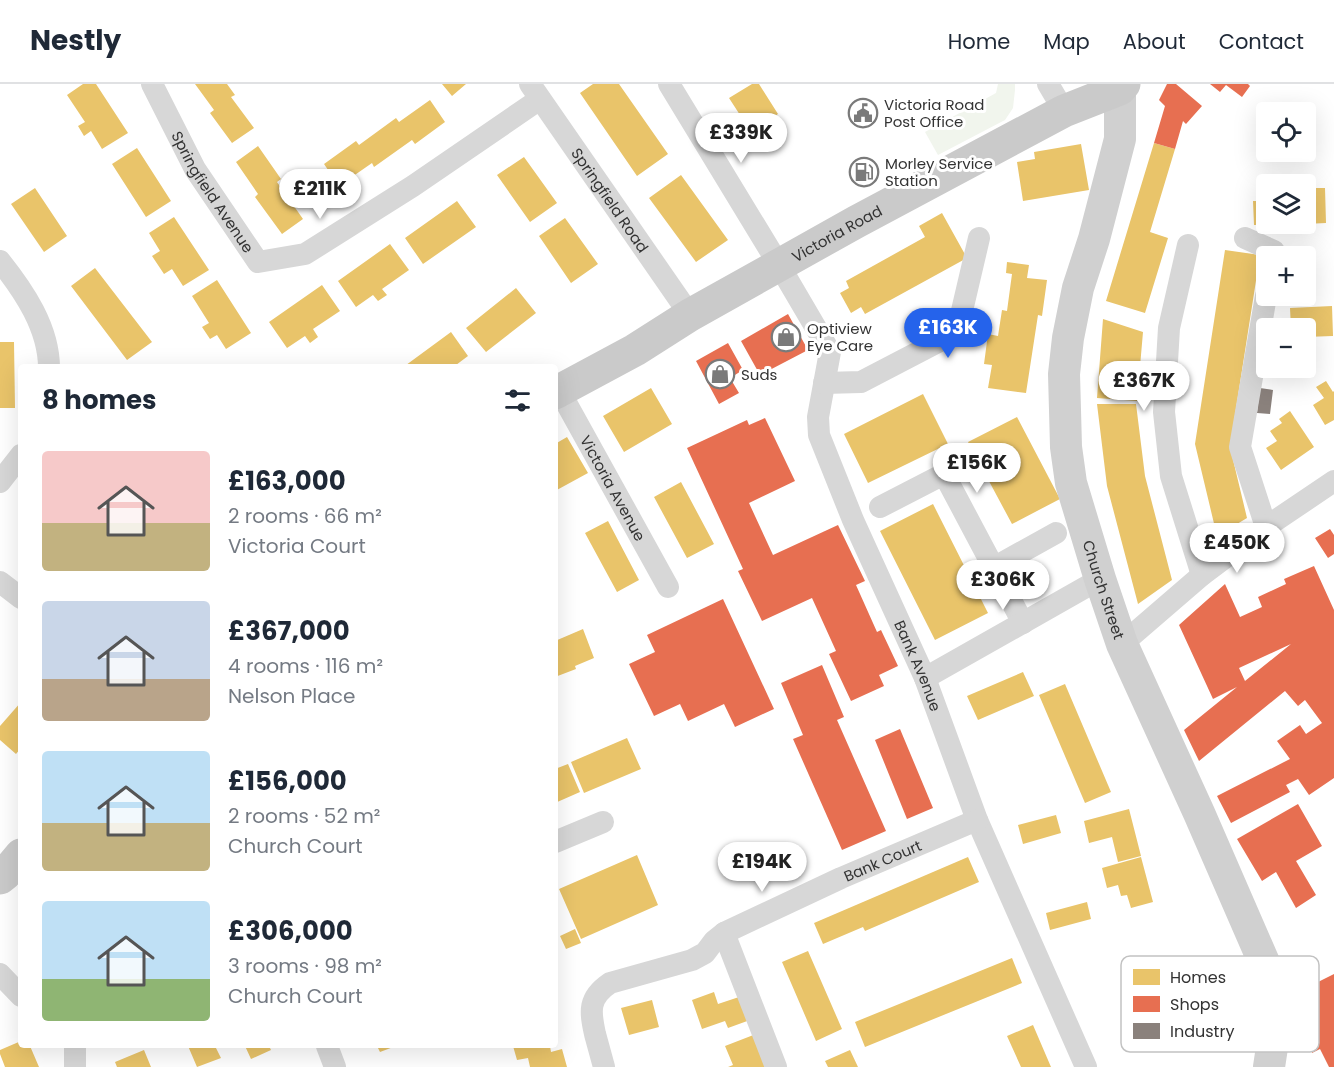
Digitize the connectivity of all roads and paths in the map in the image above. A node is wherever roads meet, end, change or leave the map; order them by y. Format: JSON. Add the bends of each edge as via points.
{"nodes":[{"id":1,"x":152,"y":84,"type":"edge"},
{"id":2,"x":669,"y":84,"type":"edge"},
{"id":3,"x":1122,"y":87,"type":"edge"},
{"id":4,"x":535,"y":92,"type":"edge"},
{"id":5,"x":1056,"y":97,"type":"edge"},
{"id":6,"x":979,"y":238,"type":"dead end"},
{"id":7,"x":1245,"y":238,"type":"dead end"},
{"id":8,"x":1188,"y":245,"type":"dead end"},
{"id":9,"x":1263,"y":246,"type":"edge"},
{"id":10,"x":0,"y":261,"type":"edge"},
{"id":11,"x":779,"y":265,"type":"junction"},
{"id":12,"x":1264,"y":306,"type":"edge"},
{"id":13,"x":690,"y":315,"type":"junction"},
{"id":14,"x":49,"y":364,"type":"edge"},
{"id":15,"x":824,"y":383,"type":"junction"},
{"id":16,"x":558,"y":390,"type":"edge"},
{"id":17,"x":558,"y":393,"type":"edge"},
{"id":18,"x":18,"y":459,"type":"edge"},
{"id":19,"x":1334,"y":481,"type":"edge"},
{"id":20,"x":0,"y":482,"type":"edge"},
{"id":21,"x":880,"y":507,"type":"dead end"},
{"id":22,"x":1266,"y":527,"type":"junction"},
{"id":23,"x":1056,"y":533,"type":"dead end"},
{"id":24,"x":993,"y":568,"type":"junction"},
{"id":25,"x":1202,"y":575,"type":"junction"},
{"id":26,"x":1100,"y":579,"type":"junction"},
{"id":27,"x":0,"y":582,"type":"edge"},
{"id":28,"x":668,"y":587,"type":"dead end"},
{"id":29,"x":18,"y":596,"type":"edge"},
{"id":30,"x":1023,"y":623,"type":"junction"},
{"id":31,"x":1122,"y":644,"type":"junction"},
{"id":32,"x":925,"y":678,"type":"junction"},
{"id":33,"x":977,"y":820,"type":"junction"},
{"id":34,"x":603,"y":822,"type":"dead end"},
{"id":35,"x":558,"y":841,"type":"edge"},
{"id":36,"x":18,"y":859,"type":"edge"},
{"id":37,"x":0,"y":878,"type":"edge"},
{"id":38,"x":724,"y":933,"type":"junction"},
{"id":39,"x":1261,"y":956,"type":"edge"},
{"id":40,"x":0,"y":974,"type":"edge"},
{"id":41,"x":18,"y":993,"type":"edge"},
{"id":42,"x":75,"y":1048,"type":"edge"},
{"id":43,"x":328,"y":1048,"type":"edge"},
{"id":44,"x":1271,"y":1052,"type":"edge"},
{"id":45,"x":75,"y":1067,"type":"edge"},
{"id":46,"x":335,"y":1067,"type":"edge"},
{"id":47,"x":603,"y":1067,"type":"edge"},
{"id":48,"x":776,"y":1067,"type":"edge"},
{"id":49,"x":1086,"y":1067,"type":"edge"},
{"id":50,"x":1269,"y":1067,"type":"edge"}],
"edges":[{"from":1,"to":4,"type":"street","name":"Springfield Avenue","via":[[195,169],[258,262],[305,254],[413,186]]},
{"from":2,"to":11,"type":"street","name":"Bank Avenue"},
{"from":3,"to":5,"type":"main road","name":"Victoria Road"},
{"from":3,"to":26,"type":"main road","name":"Church Street","via":[[1120,138],[1078,288],[1064,374],[1071,483]]},
{"from":4,"to":13,"type":"street","name":"Springfield Road"},
{"from":5,"to":11,"type":"main road","name":"Victoria Road"},
{"from":6,"to":15,"type":"street","via":[[957,332],[861,382]]},
{"from":7,"to":9,"type":"street"},
{"from":8,"to":25,"type":"street","via":[[1169,328],[1164,412],[1171,476]]},
{"from":10,"to":14,"type":"street","via":[[45,334]]},
{"from":11,"to":13,"type":"main road","name":"Victoria Road"},
{"from":11,"to":15,"type":"street","name":"Bank Avenue","via":[[830,352]]},
{"from":12,"to":22,"type":"street","via":[[1240,447]]},
{"from":13,"to":16,"type":"main road","name":"Victoria Road","via":[[635,350]]},
{"from":15,"to":32,"type":"street","name":"Bank Avenue","via":[[819,435]]},
{"from":17,"to":28,"type":"street","name":"Victoria Avenue"},
{"from":18,"to":20,"type":"street"},
{"from":19,"to":22,"type":"street"},
{"from":21,"to":24,"type":"street","via":[[944,474]]},
{"from":22,"to":25,"type":"street"},
{"from":23,"to":24,"type":"street"},
{"from":24,"to":30,"type":"street"},
{"from":25,"to":31,"type":"street"},
{"from":26,"to":30,"type":"street"},
{"from":26,"to":31,"type":"main road","name":"Church Street"},
{"from":27,"to":29,"type":"street"},
{"from":30,"to":32,"type":"street"},
{"from":31,"to":39,"type":"main road","name":"Church Street"},
{"from":32,"to":33,"type":"street","name":"Bank Avenue"},
{"from":33,"to":38,"type":"street","name":"Bank Court"},
{"from":33,"to":49,"type":"street","name":"Bank Avenue"},
{"from":34,"to":35,"type":"street"},
{"from":36,"to":37,"type":"main road"},
{"from":38,"to":47,"type":"street","name":"Bank Court","via":[[705,953],[692,960],[610,983],[600,990],[593,1001],[591,1016]]},
{"from":38,"to":48,"type":"street"},
{"from":40,"to":41,"type":"street"},
{"from":42,"to":45,"type":"street"},
{"from":43,"to":46,"type":"street"},
{"from":44,"to":50,"type":"main road","name":"Church Street"}]}
